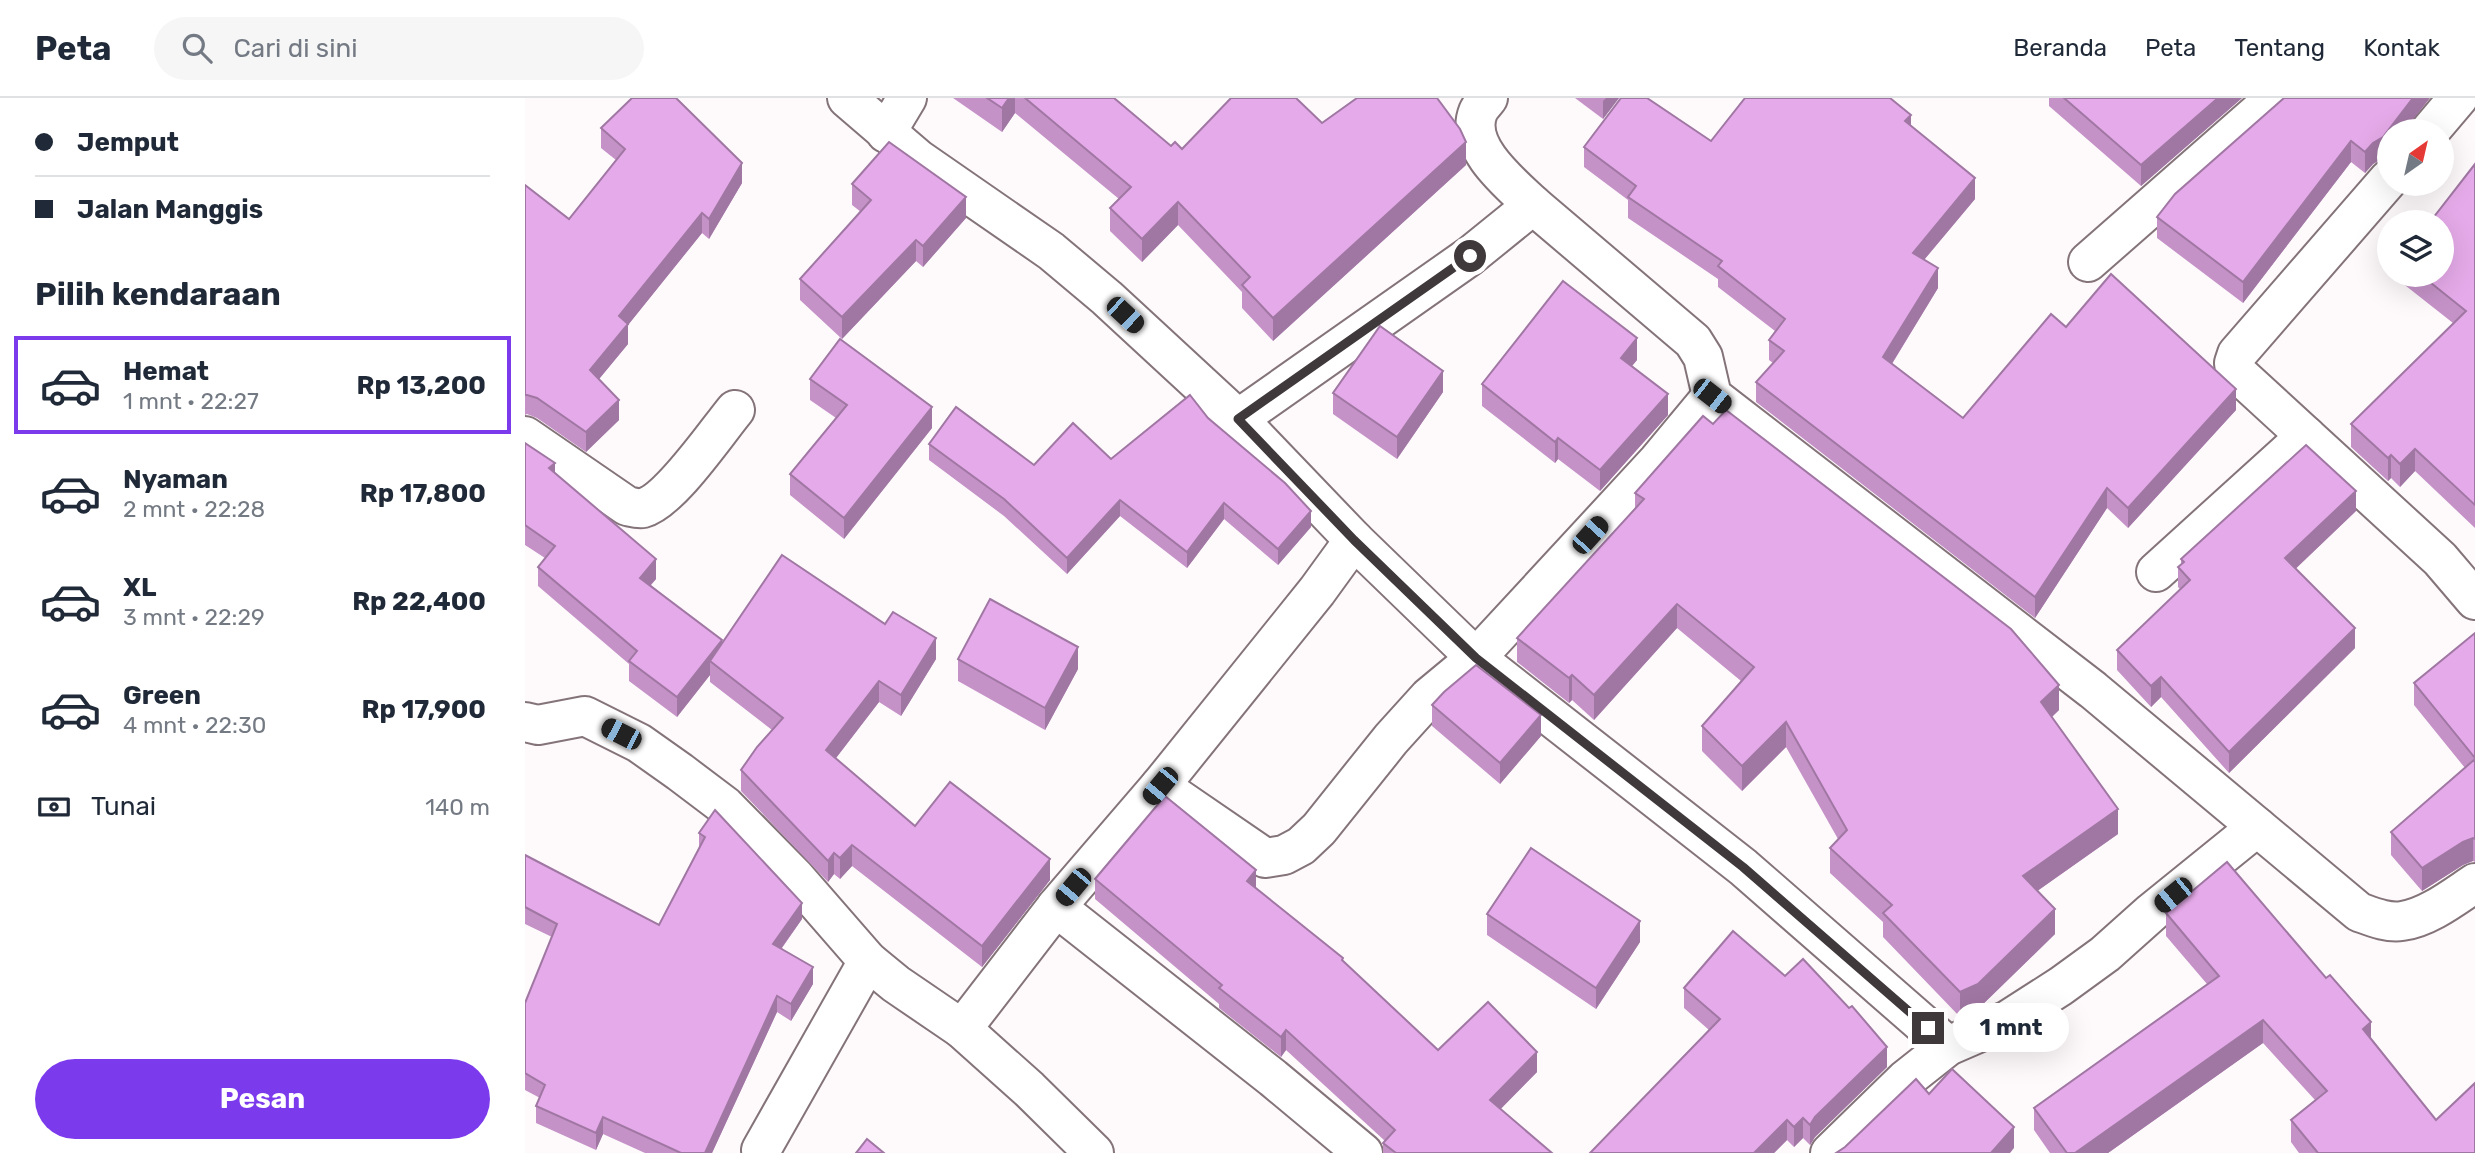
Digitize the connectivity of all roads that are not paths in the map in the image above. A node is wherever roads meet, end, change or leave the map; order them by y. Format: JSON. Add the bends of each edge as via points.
{"nodes":[{"id":1,"x":847,"y":98,"type":"edge"},
{"id":2,"x":907,"y":98,"type":"edge"},
{"id":3,"x":1488,"y":98,"type":"edge"},
{"id":4,"x":2275,"y":98,"type":"edge"},
{"id":5,"x":2458,"y":98,"type":"edge"},
{"id":6,"x":2440,"y":119,"type":"edge"},
{"id":7,"x":886,"y":133,"type":"junction"},
{"id":8,"x":2377,"y":193,"type":"edge"},
{"id":9,"x":1533,"y":205,"type":"junction"},
{"id":10,"x":2088,"y":262,"type":"dead end"},
{"id":11,"x":1712,"y":396,"type":"junction"},
{"id":12,"x":735,"y":410,"type":"dead end"},
{"id":13,"x":1238,"y":419,"type":"junction"},
{"id":14,"x":525,"y":436,"type":"edge"},
{"id":15,"x":2306,"y":436,"type":"junction"},
{"id":16,"x":1354,"y":540,"type":"junction"},
{"id":17,"x":2156,"y":572,"type":"dead end"},
{"id":18,"x":2475,"y":600,"type":"edge"},
{"id":19,"x":1476,"y":658,"type":"junction"},
{"id":20,"x":525,"y":722,"type":"edge"},
{"id":21,"x":1160,"y":786,"type":"junction"},
{"id":22,"x":2257,"y":827,"type":"junction"},
{"id":23,"x":2475,"y":883,"type":"edge"},
{"id":24,"x":1056,"y":907,"type":"junction"},
{"id":25,"x":868,"y":961,"type":"junction"},
{"id":26,"x":962,"y":1029,"type":"junction"},
{"id":27,"x":1948,"y":1046,"type":"junction"},
{"id":28,"x":761,"y":1150,"type":"dead end"},
{"id":29,"x":1094,"y":1153,"type":"edge"},
{"id":30,"x":1363,"y":1153,"type":"edge"},
{"id":31,"x":1830,"y":1153,"type":"edge"}],
"edges":[{"from":1,"to":7,"type":"street"},
{"from":2,"to":7,"type":"street"},
{"from":3,"to":9,"type":"street","via":[[1478,113],[1476,134],[1506,181]]},
{"from":4,"to":10,"type":"street"},
{"from":5,"to":6,"type":"street"},
{"from":7,"to":13,"type":"street","via":[[1051,251]]},
{"from":8,"to":15,"type":"street","via":[[2234,363],[2235,371]]},
{"from":9,"to":11,"type":"street","via":[[1693,341],[1703,357]]},
{"from":9,"to":13,"type":"street","via":[[1470,256]]},
{"from":11,"to":19,"type":"street"},
{"from":11,"to":22,"type":"street","via":[[2093,690]]},
{"from":12,"to":14,"type":"street","via":[[671,489],[641,509],[627,506]]},
{"from":13,"to":16,"type":"street"},
{"from":15,"to":17,"type":"street"},
{"from":15,"to":18,"type":"street","via":[[2440,559]]},
{"from":16,"to":19,"type":"street"},
{"from":16,"to":21,"type":"street"},
{"from":19,"to":21,"type":"street","via":[[1429,697],[1319,829],[1284,855],[1265,858]]},
{"from":19,"to":27,"type":"street","via":[[1743,867]]},
{"from":20,"to":25,"type":"street","via":[[538,725],[585,716],[639,743],[726,806]]},
{"from":21,"to":24,"type":"street"},
{"from":22,"to":23,"type":"street","via":[[2359,912],[2385,921],[2420,915]]},
{"from":22,"to":27,"type":"street","via":[[2061,986],[2007,1020]]},
{"from":24,"to":26,"type":"street"},
{"from":24,"to":30,"type":"street"},
{"from":25,"to":26,"type":"street"},
{"from":25,"to":28,"type":"street"},
{"from":26,"to":29,"type":"street"},
{"from":27,"to":31,"type":"street","via":[[1905,1080]]}]}
